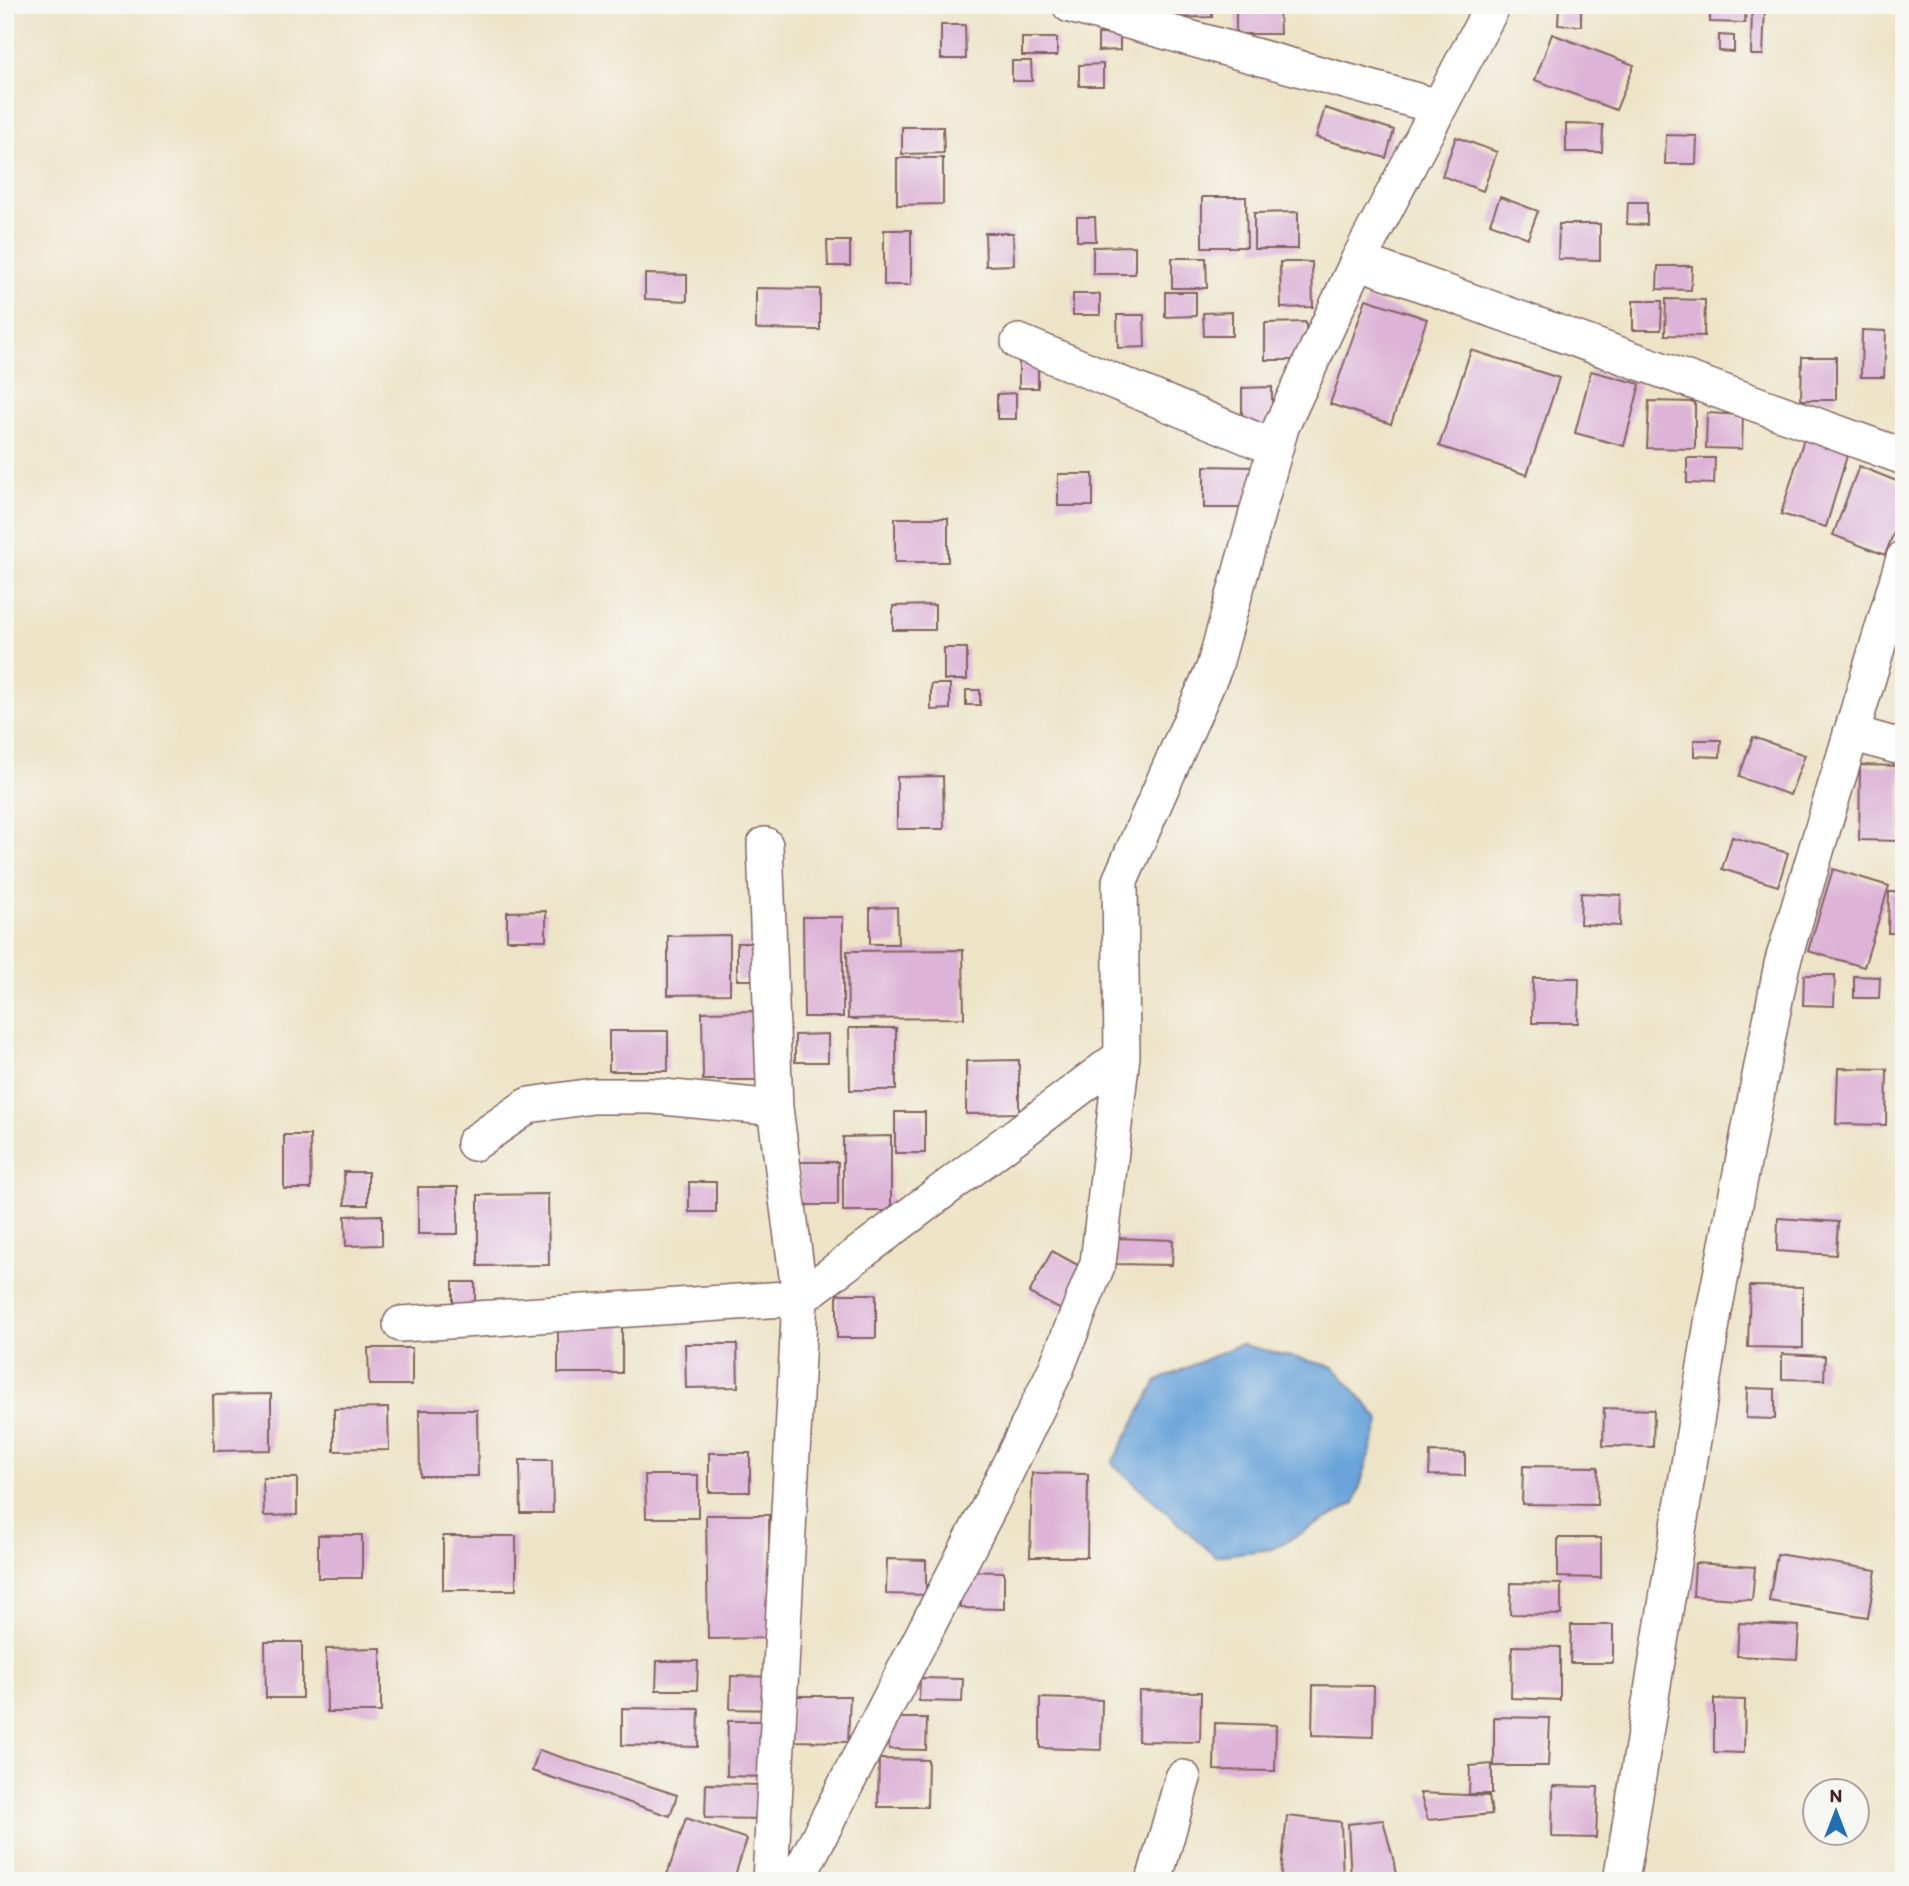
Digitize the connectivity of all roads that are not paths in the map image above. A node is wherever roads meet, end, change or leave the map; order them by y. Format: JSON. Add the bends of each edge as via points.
{"nodes":[{"id":1,"x":1070,"y":5,"type":"edge"},
{"id":2,"x":1493,"y":5,"type":"edge"},
{"id":3,"x":1439,"y":107,"type":"junction"},
{"id":4,"x":1358,"y":261,"type":"junction"},
{"id":5,"x":1019,"y":342,"type":"dead end"},
{"id":6,"x":1275,"y":447,"type":"junction"},
{"id":7,"x":1904,"y":457,"type":"edge"},
{"id":8,"x":1904,"y":558,"type":"edge"},
{"id":9,"x":1851,"y":733,"type":"junction"},
{"id":10,"x":1904,"y":748,"type":"edge"},
{"id":11,"x":765,"y":845,"type":"dead end"},
{"id":12,"x":1122,"y":1056,"type":"junction"},
{"id":13,"x":775,"y":1108,"type":"junction"},
{"id":14,"x":474,"y":1143,"type":"dead end"},
{"id":15,"x":800,"y":1298,"type":"junction"},
{"id":16,"x":401,"y":1324,"type":"dead end"},
{"id":17,"x":1183,"y":1778,"type":"dead end"},
{"id":18,"x":770,"y":1881,"type":"edge"},
{"id":19,"x":796,"y":1881,"type":"edge"},
{"id":20,"x":1154,"y":1881,"type":"edge"},
{"id":21,"x":1621,"y":1881,"type":"edge"}],
"edges":[{"from":1,"to":3,"type":"street"},
{"from":2,"to":3,"type":"street"},
{"from":3,"to":4,"type":"street"},
{"from":4,"to":6,"type":"street"},
{"from":4,"to":7,"type":"street"},
{"from":5,"to":6,"type":"street"},
{"from":6,"to":12,"type":"street","via":[[1214,668],[1120,881]]},
{"from":8,"to":9,"type":"street"},
{"from":9,"to":10,"type":"street"},
{"from":9,"to":21,"type":"street","via":[[1782,964],[1714,1311]]},
{"from":11,"to":13,"type":"street"},
{"from":12,"to":15,"type":"street"},
{"from":12,"to":19,"type":"street","via":[[1098,1263],[1056,1368],[990,1505]]},
{"from":13,"to":14,"type":"street","via":[[653,1096],[593,1096],[529,1105]]},
{"from":13,"to":15,"type":"street"},
{"from":15,"to":16,"type":"street"},
{"from":15,"to":18,"type":"street"},
{"from":17,"to":20,"type":"street"}]}
